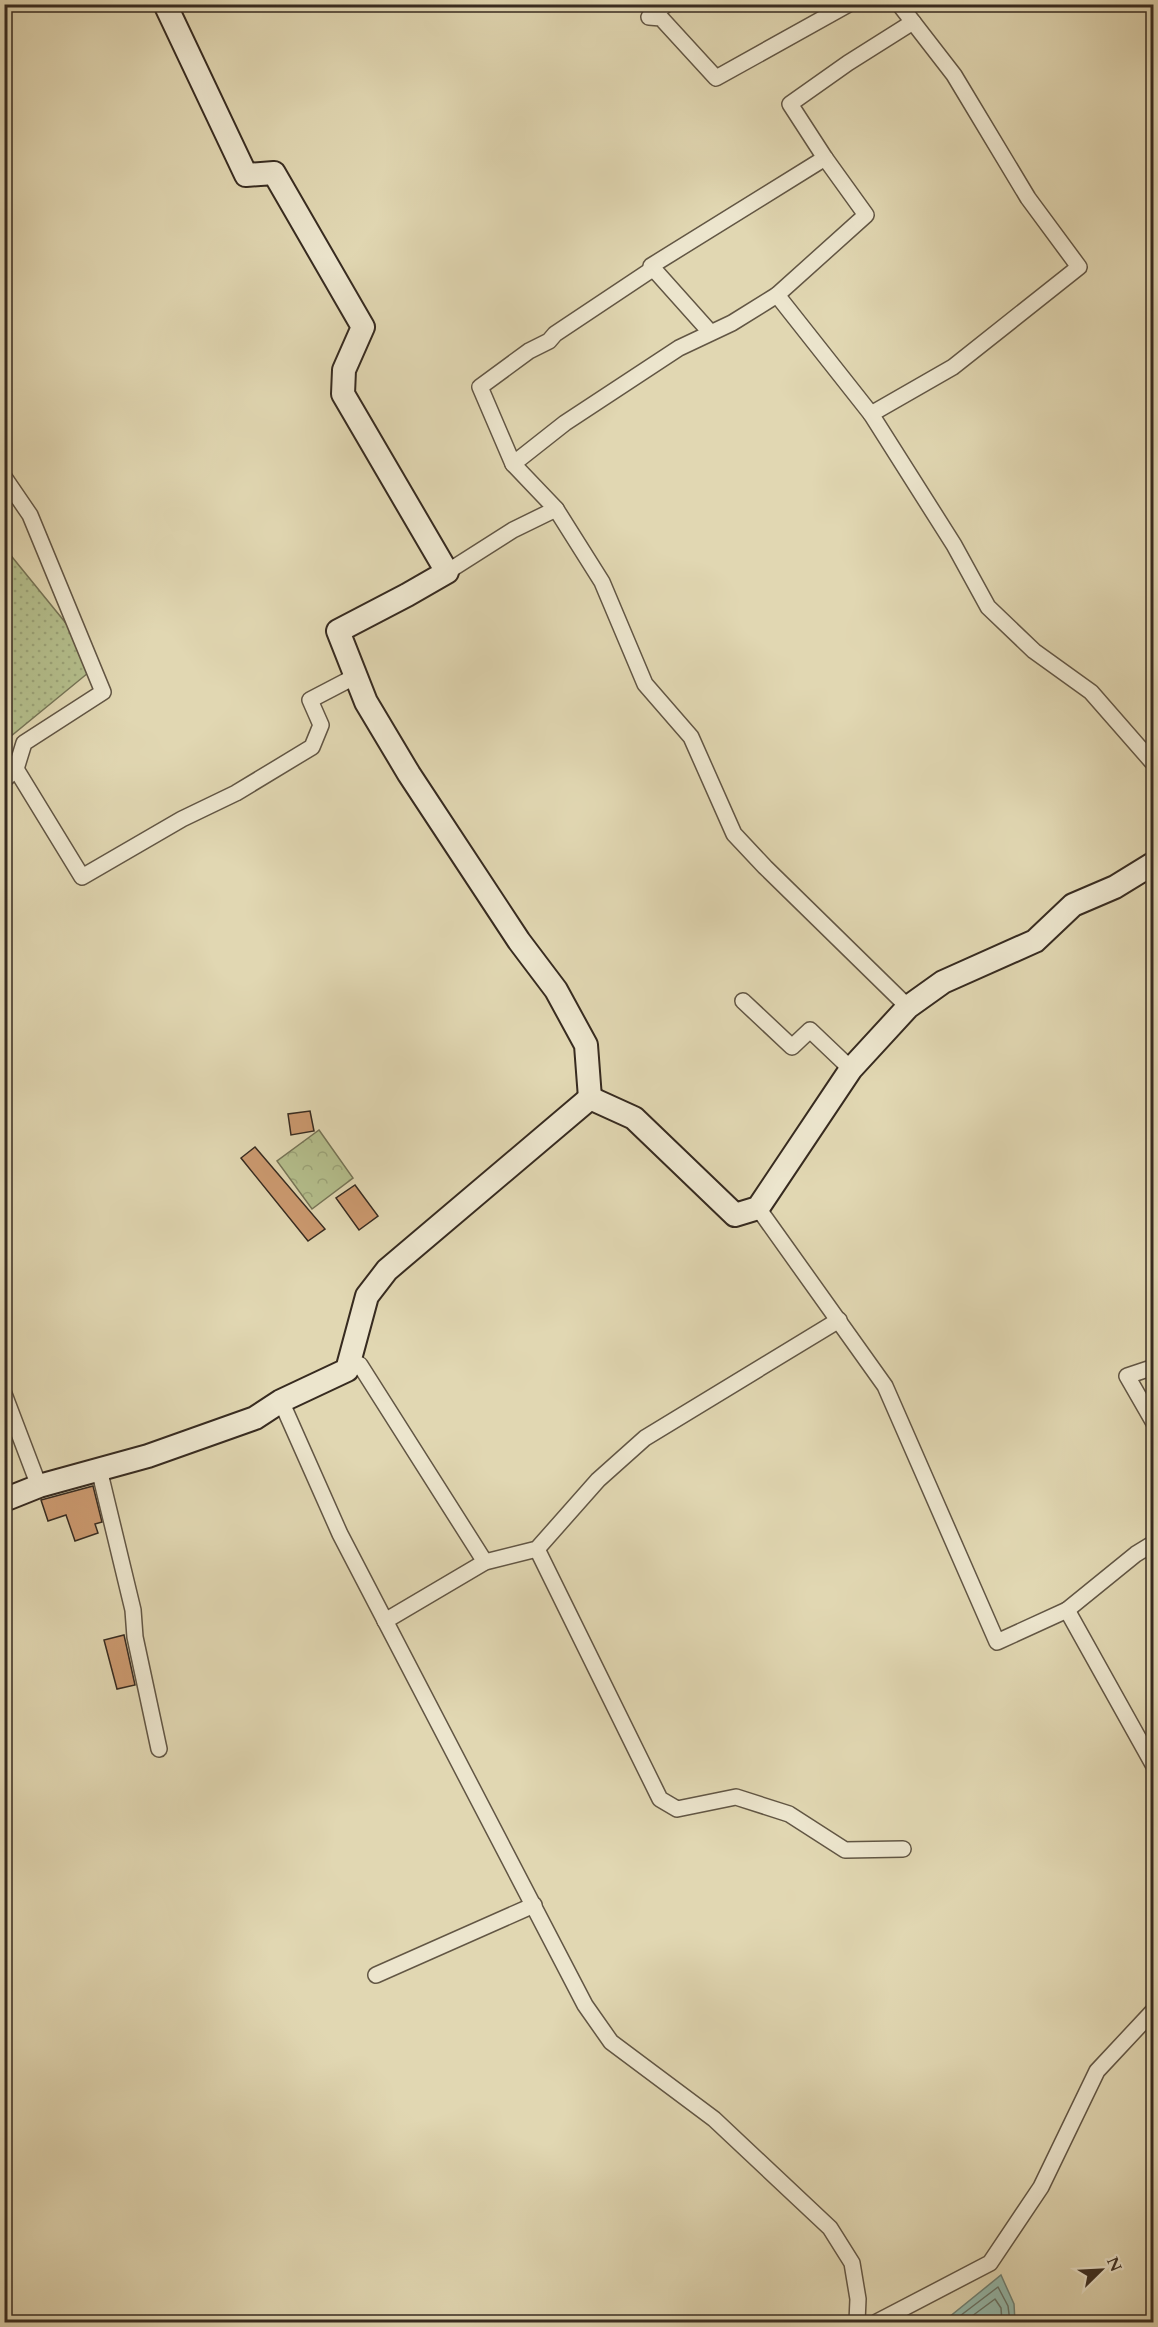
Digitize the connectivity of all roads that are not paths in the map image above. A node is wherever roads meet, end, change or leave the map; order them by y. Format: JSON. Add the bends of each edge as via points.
{"nodes":[{"id":1,"x":165,"y":4,"type":"edge"},
{"id":2,"x":667,"y":4,"type":"edge"},
{"id":3,"x":849,"y":4,"type":"edge"},
{"id":4,"x":899,"y":4,"type":"edge"},
{"id":5,"x":913,"y":22,"type":"junction"},
{"id":6,"x":825,"y":158,"type":"junction"},
{"id":7,"x":654,"y":268,"type":"junction"},
{"id":8,"x":777,"y":295,"type":"junction"},
{"id":9,"x":710,"y":332,"type":"junction"},
{"id":10,"x":871,"y":414,"type":"junction"},
{"id":11,"x":513,"y":464,"type":"junction"},
{"id":12,"x":4,"y":477,"type":"edge"},
{"id":13,"x":556,"y":509,"type":"junction"},
{"id":14,"x":447,"y":572,"type":"junction"},
{"id":15,"x":356,"y":676,"type":"junction"},
{"id":16,"x":1154,"y":764,"type":"edge"},
{"id":17,"x":16,"y":769,"type":"junction"},
{"id":18,"x":4,"y":780,"type":"edge"},
{"id":19,"x":1154,"y":863,"type":"edge"},
{"id":20,"x":743,"y":1001,"type":"dead end"},
{"id":21,"x":908,"y":1007,"type":"junction"},
{"id":22,"x":851,"y":1069,"type":"junction"},
{"id":23,"x":590,"y":1098,"type":"junction"},
{"id":24,"x":758,"y":1208,"type":"junction"},
{"id":25,"x":839,"y":1320,"type":"junction"},
{"id":26,"x":1154,"y":1367,"type":"edge"},
{"id":27,"x":347,"y":1370,"type":"junction"},
{"id":28,"x":4,"y":1394,"type":"edge"},
{"id":29,"x":281,"y":1401,"type":"junction"},
{"id":30,"x":1154,"y":1423,"type":"edge"},
{"id":31,"x":99,"y":1470,"type":"junction"},
{"id":32,"x":39,"y":1486,"type":"junction"},
{"id":33,"x":4,"y":1500,"type":"edge"},
{"id":34,"x":1154,"y":1543,"type":"edge"},
{"id":35,"x":537,"y":1549,"type":"junction"},
{"id":36,"x":485,"y":1562,"type":"junction"},
{"id":37,"x":1067,"y":1610,"type":"junction"},
{"id":38,"x":385,"y":1621,"type":"junction"},
{"id":39,"x":159,"y":1749,"type":"dead end"},
{"id":40,"x":1154,"y":1766,"type":"edge"},
{"id":41,"x":903,"y":1849,"type":"dead end"},
{"id":42,"x":534,"y":1905,"type":"junction"},
{"id":43,"x":376,"y":1975,"type":"dead end"},
{"id":44,"x":1154,"y":2010,"type":"edge"},
{"id":45,"x":857,"y":2322,"type":"edge"},
{"id":46,"x":877,"y":2322,"type":"edge"}],
"edges":[{"from":1,"to":14,"type":"main road","via":[[246,175],[274,173],[363,327],[344,370],[343,394]]},
{"from":2,"to":3,"type":"street","via":[[649,17],[661,18],[716,78]]},
{"from":4,"to":5,"type":"street"},
{"from":5,"to":6,"type":"street","via":[[790,104]]},
{"from":5,"to":10,"type":"street","via":[[954,75],[1029,198],[1079,267],[953,367]]},
{"from":6,"to":7,"type":"street","via":[[651,266]]},
{"from":6,"to":8,"type":"street","via":[[866,215]]},
{"from":7,"to":9,"type":"street"},
{"from":7,"to":11,"type":"street","via":[[480,387]]},
{"from":8,"to":9,"type":"street"},
{"from":8,"to":10,"type":"street"},
{"from":9,"to":11,"type":"street","via":[[565,423]]},
{"from":10,"to":16,"type":"street","via":[[988,607],[1034,651],[1090,692]]},
{"from":11,"to":13,"type":"street"},
{"from":12,"to":17,"type":"street","via":[[30,516],[103,692],[24,743]]},
{"from":13,"to":14,"type":"street","via":[[513,530]]},
{"from":13,"to":21,"type":"street","via":[[602,582],[645,684],[692,738],[734,834]]},
{"from":14,"to":15,"type":"main road","via":[[338,631]]},
{"from":15,"to":17,"type":"street","via":[[310,700],[321,725],[312,747],[82,877]]},
{"from":15,"to":23,"type":"main road","via":[[366,702],[409,774],[519,941],[556,990],[585,1046]]},
{"from":17,"to":18,"type":"street"},
{"from":19,"to":21,"type":"main road","via":[[1115,887],[1073,905],[1035,941],[943,982]]},
{"from":20,"to":22,"type":"street","via":[[792,1047],[810,1030]]},
{"from":21,"to":22,"type":"main road"},
{"from":22,"to":24,"type":"main road"},
{"from":23,"to":24,"type":"main road","via":[[634,1118],[735,1215]]},
{"from":23,"to":27,"type":"main road","via":[[387,1270],[367,1296]]},
{"from":24,"to":25,"type":"street"},
{"from":25,"to":35,"type":"street","via":[[645,1438],[598,1480]]},
{"from":25,"to":37,"type":"street","via":[[885,1386],[997,1642]]},
{"from":26,"to":30,"type":"street","via":[[1127,1377]]},
{"from":27,"to":29,"type":"main road"},
{"from":27,"to":36,"type":"street","via":[[360,1365]]},
{"from":28,"to":32,"type":"street"},
{"from":29,"to":31,"type":"main road","via":[[255,1418]]},
{"from":29,"to":38,"type":"street","via":[[340,1534]]},
{"from":31,"to":32,"type":"main road"},
{"from":31,"to":39,"type":"street","via":[[133,1610]]},
{"from":32,"to":33,"type":"main road"},
{"from":34,"to":37,"type":"street"},
{"from":35,"to":36,"type":"street"},
{"from":35,"to":41,"type":"street","via":[[660,1799],[677,1809],[736,1797],[789,1814],[845,1850]]},
{"from":36,"to":38,"type":"street"},
{"from":37,"to":40,"type":"street"},
{"from":38,"to":42,"type":"street"},
{"from":42,"to":43,"type":"street"},
{"from":42,"to":45,"type":"street","via":[[585,2005],[611,2042],[714,2119],[831,2228],[852,2263]]},
{"from":44,"to":46,"type":"street","via":[[1097,2071],[1041,2187],[990,2263]]}]}
